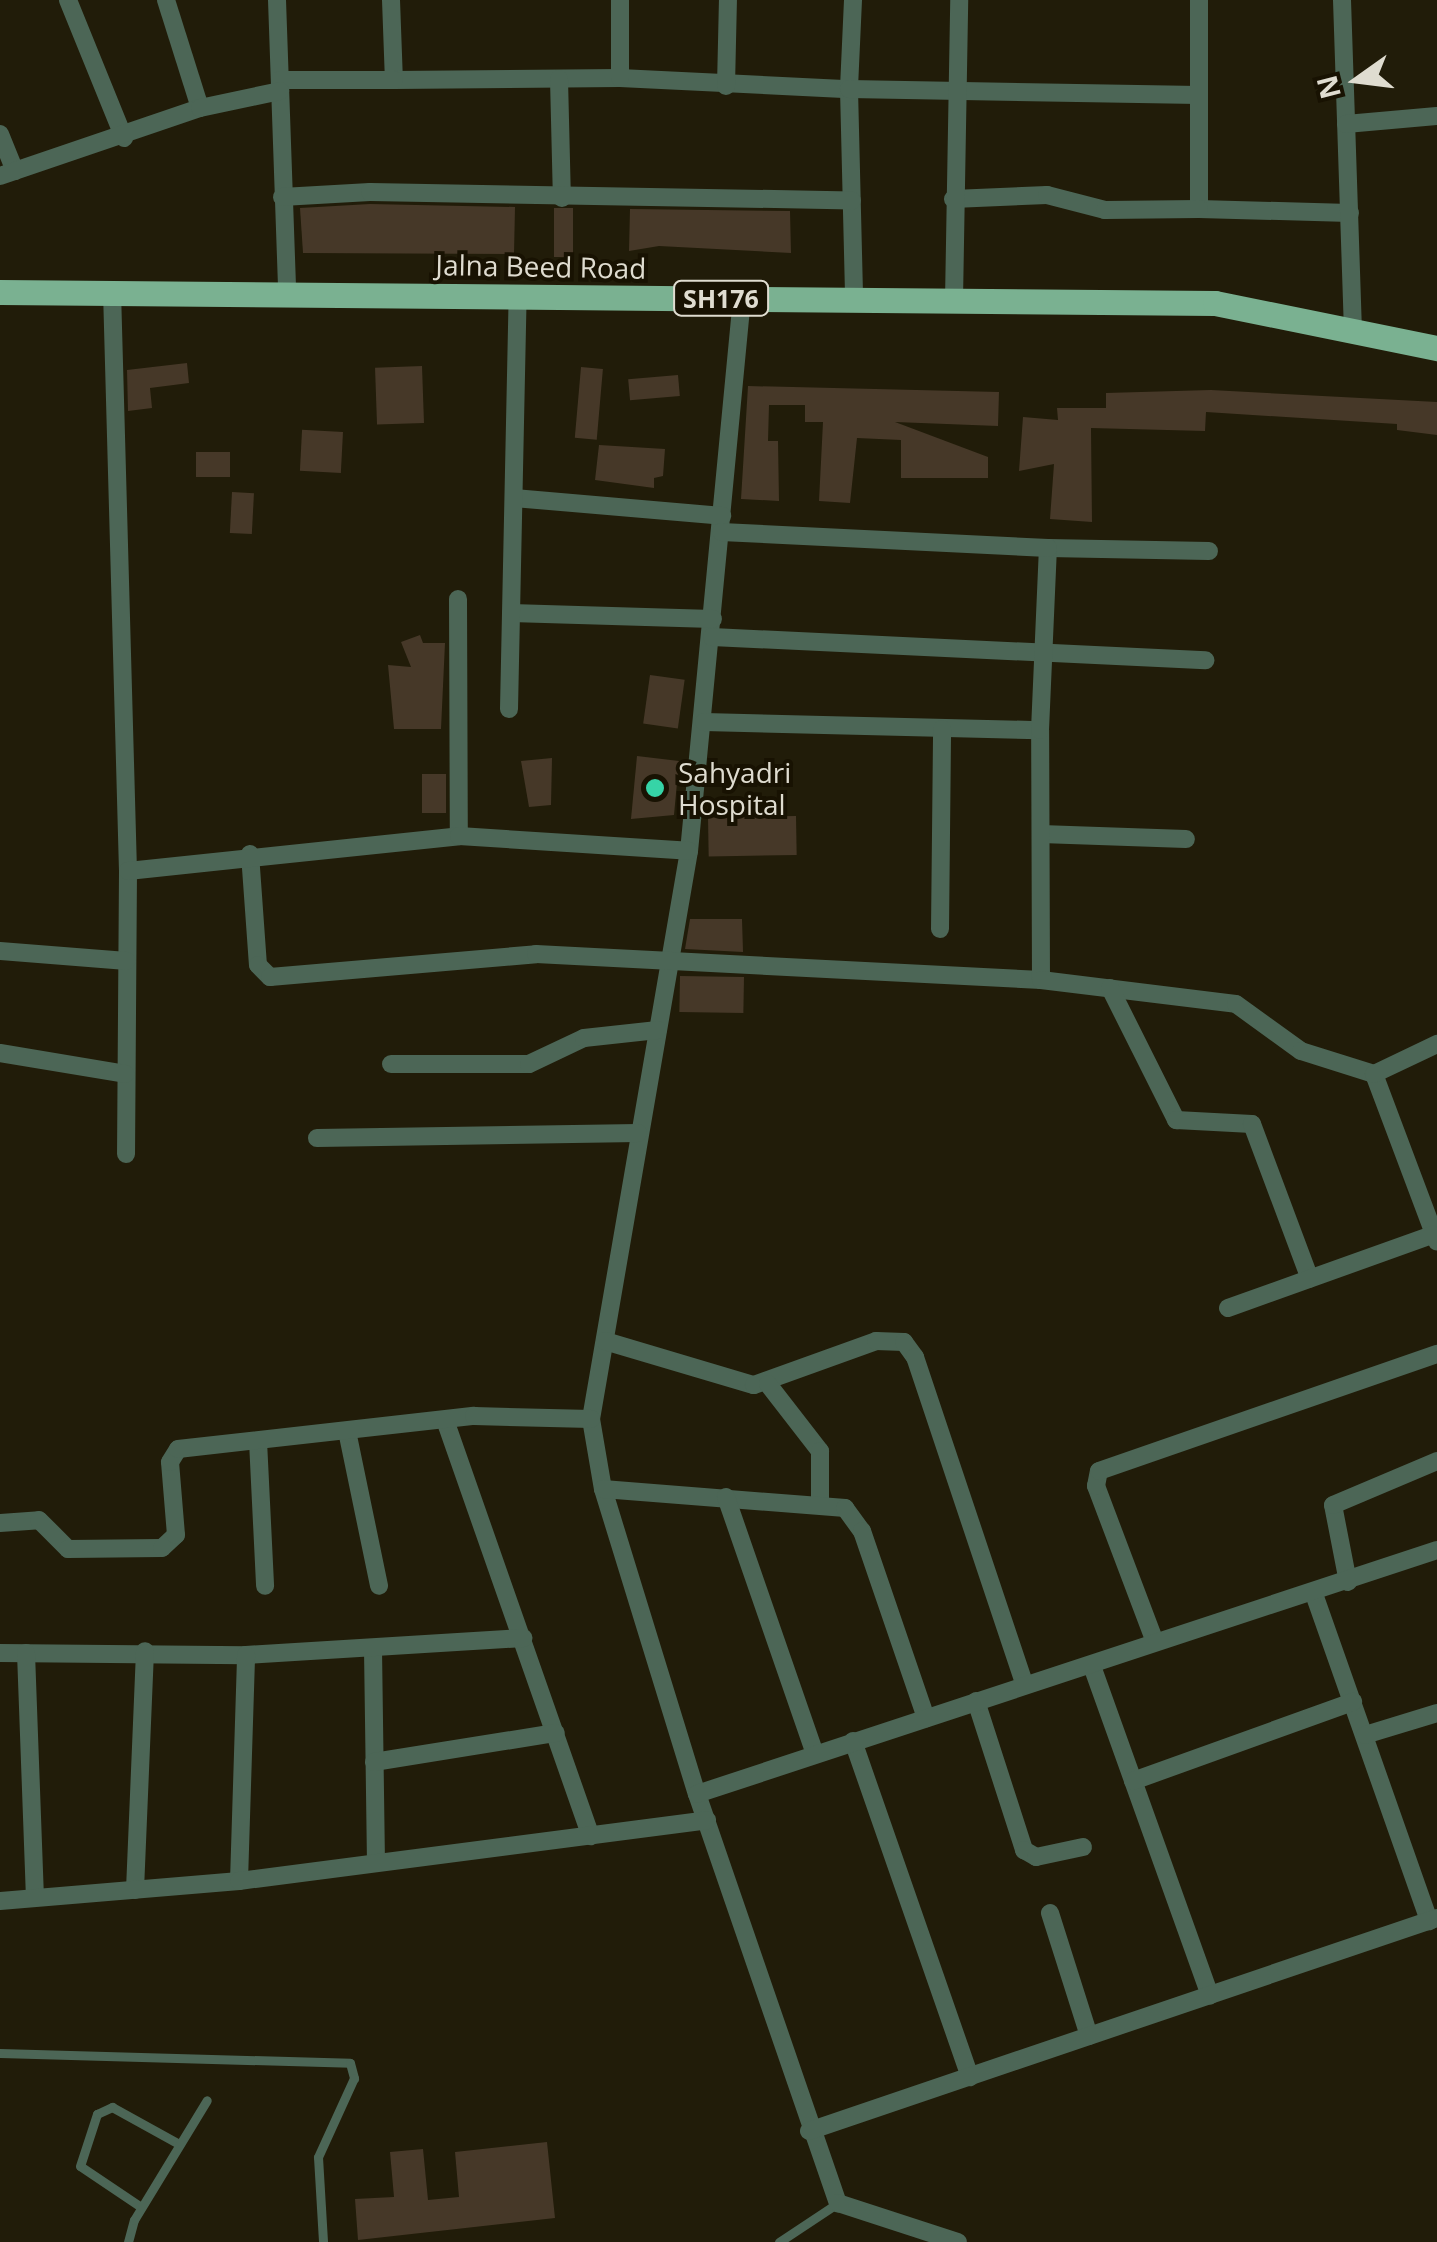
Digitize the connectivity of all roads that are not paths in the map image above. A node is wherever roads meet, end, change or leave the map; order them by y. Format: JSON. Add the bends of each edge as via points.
{"nodes":[{"id":1,"x":68,"y":0,"type":"edge"},
{"id":2,"x":166,"y":0,"type":"edge"},
{"id":3,"x":277,"y":0,"type":"edge"},
{"id":4,"x":390,"y":0,"type":"edge"},
{"id":5,"x":620,"y":0,"type":"edge"},
{"id":6,"x":728,"y":0,"type":"edge"},
{"id":7,"x":853,"y":0,"type":"edge"},
{"id":8,"x":959,"y":0,"type":"edge"},
{"id":9,"x":1199,"y":0,"type":"edge"},
{"id":10,"x":1342,"y":0,"type":"edge"},
{"id":11,"x":620,"y":78,"type":"junction"},
{"id":12,"x":558,"y":79,"type":"junction"},
{"id":13,"x":394,"y":80,"type":"junction"},
{"id":14,"x":280,"y":86,"type":"junction"},
{"id":15,"x":726,"y":86,"type":"junction"},
{"id":16,"x":849,"y":90,"type":"junction"},
{"id":17,"x":954,"y":90,"type":"junction"},
{"id":18,"x":1199,"y":95,"type":"junction"},
{"id":19,"x":200,"y":108,"type":"junction"},
{"id":20,"x":1437,"y":116,"type":"edge"},
{"id":21,"x":1346,"y":124,"type":"junction"},
{"id":22,"x":0,"y":134,"type":"edge"},
{"id":23,"x":124,"y":138,"type":"junction"},
{"id":24,"x":7,"y":174,"type":"edge"},
{"id":25,"x":282,"y":197,"type":"junction"},
{"id":26,"x":562,"y":198,"type":"junction"},
{"id":27,"x":952,"y":199,"type":"junction"},
{"id":28,"x":852,"y":200,"type":"junction"},
{"id":29,"x":1199,"y":208,"type":"junction"},
{"id":30,"x":1350,"y":214,"type":"junction"},
{"id":31,"x":112,"y":291,"type":"junction"},
{"id":32,"x":0,"y":292,"type":"edge"},
{"id":33,"x":288,"y":293,"type":"junction"},
{"id":34,"x":518,"y":296,"type":"junction"},
{"id":35,"x":742,"y":298,"type":"junction"},
{"id":36,"x":854,"y":299,"type":"junction"},
{"id":37,"x":954,"y":300,"type":"junction"},
{"id":38,"x":1354,"y":331,"type":"junction"},
{"id":39,"x":1437,"y":348,"type":"edge"},
{"id":40,"x":514,"y":498,"type":"junction"},
{"id":41,"x":722,"y":524,"type":"junction"},
{"id":42,"x":1048,"y":548,"type":"junction"},
{"id":43,"x":1210,"y":551,"type":"dead end"},
{"id":44,"x":458,"y":599,"type":"dead end"},
{"id":45,"x":511,"y":612,"type":"junction"},
{"id":46,"x":712,"y":628,"type":"junction"},
{"id":47,"x":1043,"y":658,"type":"junction"},
{"id":48,"x":1204,"y":660,"type":"dead end"},
{"id":49,"x":509,"y":709,"type":"dead end"},
{"id":50,"x":704,"y":722,"type":"junction"},
{"id":51,"x":942,"y":729,"type":"junction"},
{"id":52,"x":1040,"y":730,"type":"junction"},
{"id":53,"x":1040,"y":834,"type":"junction"},
{"id":54,"x":459,"y":836,"type":"junction"},
{"id":55,"x":1186,"y":839,"type":"dead end"},
{"id":56,"x":690,"y":851,"type":"junction"},
{"id":57,"x":250,"y":854,"type":"junction"},
{"id":58,"x":128,"y":870,"type":"junction"},
{"id":59,"x":940,"y":929,"type":"dead end"},
{"id":60,"x":0,"y":951,"type":"edge"},
{"id":61,"x":671,"y":960,"type":"junction"},
{"id":62,"x":127,"y":962,"type":"junction"},
{"id":63,"x":1042,"y":980,"type":"junction"},
{"id":64,"x":1110,"y":988,"type":"junction"},
{"id":65,"x":658,"y":1030,"type":"junction"},
{"id":66,"x":1437,"y":1044,"type":"edge"},
{"id":67,"x":0,"y":1053,"type":"edge"},
{"id":68,"x":391,"y":1064,"type":"dead end"},
{"id":69,"x":125,"y":1074,"type":"junction"},
{"id":70,"x":1374,"y":1074,"type":"junction"},
{"id":71,"x":638,"y":1133,"type":"junction"},
{"id":72,"x":317,"y":1138,"type":"dead end"},
{"id":73,"x":126,"y":1154,"type":"dead end"},
{"id":74,"x":1430,"y":1214,"type":"edge"},
{"id":75,"x":1434,"y":1239,"type":"edge"},
{"id":76,"x":1310,"y":1279,"type":"junction"},
{"id":77,"x":1228,"y":1308,"type":"dead end"},
{"id":78,"x":605,"y":1342,"type":"junction"},
{"id":79,"x":1437,"y":1354,"type":"edge"},
{"id":80,"x":768,"y":1384,"type":"junction"},
{"id":81,"x":591,"y":1419,"type":"junction"},
{"id":82,"x":445,"y":1420,"type":"junction"},
{"id":83,"x":347,"y":1430,"type":"junction"},
{"id":84,"x":258,"y":1440,"type":"junction"},
{"id":85,"x":1437,"y":1461,"type":"edge"},
{"id":86,"x":603,"y":1489,"type":"junction"},
{"id":87,"x":726,"y":1497,"type":"junction"},
{"id":88,"x":820,"y":1504,"type":"junction"},
{"id":89,"x":0,"y":1523,"type":"edge"},
{"id":90,"x":1437,"y":1550,"type":"edge"},
{"id":91,"x":1348,"y":1582,"type":"junction"},
{"id":92,"x":265,"y":1586,"type":"dead end"},
{"id":93,"x":379,"y":1586,"type":"dead end"},
{"id":94,"x":1314,"y":1594,"type":"junction"},
{"id":95,"x":523,"y":1638,"type":"junction"},
{"id":96,"x":1156,"y":1642,"type":"junction"},
{"id":97,"x":373,"y":1649,"type":"junction"},
{"id":98,"x":146,"y":1652,"type":"junction"},
{"id":99,"x":0,"y":1653,"type":"edge"},
{"id":100,"x":26,"y":1653,"type":"junction"},
{"id":101,"x":246,"y":1655,"type":"junction"},
{"id":102,"x":1092,"y":1666,"type":"junction"},
{"id":103,"x":1025,"y":1685,"type":"junction"},
{"id":104,"x":976,"y":1702,"type":"junction"},
{"id":105,"x":1353,"y":1702,"type":"junction"},
{"id":106,"x":1437,"y":1713,"type":"edge"},
{"id":107,"x":926,"y":1718,"type":"junction"},
{"id":108,"x":556,"y":1733,"type":"junction"},
{"id":109,"x":1365,"y":1735,"type":"junction"},
{"id":110,"x":853,"y":1741,"type":"junction"},
{"id":111,"x":814,"y":1754,"type":"junction"},
{"id":112,"x":374,"y":1762,"type":"junction"},
{"id":113,"x":1133,"y":1782,"type":"junction"},
{"id":114,"x":698,"y":1794,"type":"junction"},
{"id":115,"x":707,"y":1820,"type":"junction"},
{"id":116,"x":591,"y":1836,"type":"junction"},
{"id":117,"x":1083,"y":1848,"type":"dead end"},
{"id":118,"x":376,"y":1862,"type":"junction"},
{"id":119,"x":240,"y":1881,"type":"junction"},
{"id":120,"x":135,"y":1890,"type":"junction"},
{"id":121,"x":35,"y":1897,"type":"junction"},
{"id":122,"x":0,"y":1901,"type":"edge"},
{"id":123,"x":1050,"y":1913,"type":"dead end"},
{"id":124,"x":1433,"y":1920,"type":"edge"},
{"id":125,"x":1210,"y":1996,"type":"junction"},
{"id":126,"x":1089,"y":2036,"type":"junction"},
{"id":127,"x":0,"y":2053,"type":"edge"},
{"id":128,"x":970,"y":2077,"type":"junction"},
{"id":129,"x":207,"y":2100,"type":"dead end"},
{"id":130,"x":809,"y":2132,"type":"junction"},
{"id":131,"x":179,"y":2144,"type":"junction"},
{"id":132,"x":838,"y":2203,"type":"junction"},
{"id":133,"x":141,"y":2207,"type":"junction"},
{"id":134,"x":128,"y":2242,"type":"edge"},
{"id":135,"x":323,"y":2242,"type":"edge"},
{"id":136,"x":779,"y":2242,"type":"edge"},
{"id":137,"x":958,"y":2242,"type":"edge"}],
"edges":[{"from":1,"to":23,"type":"street"},
{"from":2,"to":19,"type":"street"},
{"from":3,"to":14,"type":"street"},
{"from":4,"to":13,"type":"street"},
{"from":5,"to":11,"type":"street"},
{"from":6,"to":15,"type":"street"},
{"from":7,"to":16,"type":"street"},
{"from":8,"to":17,"type":"street"},
{"from":9,"to":18,"type":"street"},
{"from":10,"to":21,"type":"street"},
{"from":11,"to":12,"type":"street"},
{"from":11,"to":15,"type":"street"},
{"from":12,"to":13,"type":"street"},
{"from":12,"to":26,"type":"street"},
{"from":13,"to":14,"type":"street"},
{"from":14,"to":19,"type":"street"},
{"from":14,"to":25,"type":"street"},
{"from":15,"to":16,"type":"street"},
{"from":16,"to":17,"type":"street"},
{"from":16,"to":28,"type":"street"},
{"from":17,"to":18,"type":"street"},
{"from":17,"to":27,"type":"street"},
{"from":18,"to":29,"type":"street"},
{"from":19,"to":23,"type":"street"},
{"from":20,"to":21,"type":"street"},
{"from":21,"to":30,"type":"street"},
{"from":22,"to":24,"type":"street"},
{"from":23,"to":24,"type":"street"},
{"from":25,"to":26,"type":"street","via":[[370,192]]},
{"from":25,"to":33,"type":"street"},
{"from":26,"to":28,"type":"street"},
{"from":27,"to":29,"type":"street","via":[[1047,195],[1105,210]]},
{"from":27,"to":37,"type":"street"},
{"from":28,"to":36,"type":"street"},
{"from":29,"to":30,"type":"street"},
{"from":30,"to":38,"type":"street"},
{"from":31,"to":32,"type":"main road","name":"Jalna Beed Road","number":"SH176"},
{"from":31,"to":33,"type":"main road","name":"Jalna Beed Road","number":"SH176"},
{"from":31,"to":58,"type":"street"},
{"from":33,"to":34,"type":"main road","name":"Jalna Beed Road","number":"SH176"},
{"from":34,"to":35,"type":"main road","name":"Jalna Beed Road","number":"SH176"},
{"from":34,"to":40,"type":"street"},
{"from":35,"to":36,"type":"main road","name":"Jalna Beed Road","number":"SH176"},
{"from":35,"to":41,"type":"street"},
{"from":36,"to":37,"type":"main road","name":"Jalna Beed Road","number":"SH176"},
{"from":37,"to":38,"type":"main road","name":"Jalna Beed Road","number":"SH176","via":[[1215,303]]},
{"from":38,"to":39,"type":"main road","name":"Jalna Beed Road","number":"SH176"},
{"from":40,"to":41,"type":"street"},
{"from":40,"to":45,"type":"street"},
{"from":41,"to":42,"type":"street"},
{"from":41,"to":46,"type":"street"},
{"from":42,"to":43,"type":"street"},
{"from":42,"to":47,"type":"street"},
{"from":44,"to":54,"type":"street"},
{"from":45,"to":46,"type":"street"},
{"from":45,"to":49,"type":"street"},
{"from":46,"to":47,"type":"street"},
{"from":46,"to":50,"type":"street"},
{"from":47,"to":48,"type":"street"},
{"from":47,"to":52,"type":"street"},
{"from":50,"to":51,"type":"street"},
{"from":50,"to":56,"type":"street"},
{"from":51,"to":52,"type":"street"},
{"from":51,"to":59,"type":"street"},
{"from":52,"to":53,"type":"street"},
{"from":53,"to":55,"type":"street"},
{"from":53,"to":63,"type":"street"},
{"from":54,"to":56,"type":"street"},
{"from":54,"to":57,"type":"street"},
{"from":56,"to":61,"type":"street"},
{"from":57,"to":58,"type":"street"},
{"from":57,"to":61,"type":"street","via":[[264,976],[508,955]]},
{"from":58,"to":62,"type":"street"},
{"from":60,"to":62,"type":"street"},
{"from":61,"to":63,"type":"street"},
{"from":61,"to":65,"type":"street"},
{"from":62,"to":69,"type":"street"},
{"from":63,"to":64,"type":"street"},
{"from":64,"to":70,"type":"street","via":[[1236,1004],[1302,1051]]},
{"from":64,"to":76,"type":"street","via":[[1176,1120],[1244,1120],[1257,1132]]},
{"from":65,"to":68,"type":"street","via":[[584,1038],[528,1064]]},
{"from":65,"to":71,"type":"street"},
{"from":66,"to":70,"type":"street"},
{"from":67,"to":69,"type":"street"},
{"from":69,"to":73,"type":"street"},
{"from":70,"to":74,"type":"street"},
{"from":71,"to":72,"type":"street"},
{"from":71,"to":78,"type":"street"},
{"from":74,"to":75,"type":"street"},
{"from":75,"to":76,"type":"street"},
{"from":76,"to":77,"type":"street"},
{"from":78,"to":80,"type":"street","via":[[740,1384]]},
{"from":78,"to":81,"type":"street"},
{"from":79,"to":96,"type":"street","via":[[1099,1471],[1096,1486]]},
{"from":80,"to":88,"type":"street","via":[[820,1451]]},
{"from":80,"to":103,"type":"street","via":[[876,1341],[897,1339],[910,1347]]},
{"from":81,"to":82,"type":"street"},
{"from":81,"to":86,"type":"street"},
{"from":82,"to":83,"type":"street"},
{"from":82,"to":95,"type":"street"},
{"from":83,"to":84,"type":"street"},
{"from":83,"to":93,"type":"street"},
{"from":84,"to":89,"type":"street","via":[[174,1451],[176,1535],[167,1547],[68,1549],[39,1520]]},
{"from":84,"to":92,"type":"street"},
{"from":85,"to":91,"type":"street","via":[[1333,1505]]},
{"from":86,"to":87,"type":"street"},
{"from":86,"to":114,"type":"street"},
{"from":87,"to":88,"type":"street"},
{"from":87,"to":111,"type":"street"},
{"from":88,"to":107,"type":"street","via":[[845,1508],[862,1531]]},
{"from":90,"to":91,"type":"street"},
{"from":91,"to":94,"type":"street"},
{"from":94,"to":96,"type":"street"},
{"from":94,"to":105,"type":"street"},
{"from":95,"to":97,"type":"street"},
{"from":95,"to":108,"type":"street"},
{"from":96,"to":102,"type":"street"},
{"from":97,"to":101,"type":"street"},
{"from":97,"to":112,"type":"street"},
{"from":98,"to":100,"type":"street"},
{"from":98,"to":101,"type":"street"},
{"from":98,"to":120,"type":"street"},
{"from":99,"to":100,"type":"street"},
{"from":100,"to":121,"type":"street"},
{"from":101,"to":119,"type":"street"},
{"from":102,"to":103,"type":"street"},
{"from":102,"to":113,"type":"street"},
{"from":103,"to":104,"type":"street"},
{"from":104,"to":107,"type":"street"},
{"from":104,"to":117,"type":"street","via":[[1024,1850],[1036,1857]]},
{"from":105,"to":109,"type":"street"},
{"from":105,"to":113,"type":"street"},
{"from":106,"to":109,"type":"street"},
{"from":107,"to":110,"type":"street"},
{"from":108,"to":112,"type":"street"},
{"from":108,"to":116,"type":"street"},
{"from":109,"to":124,"type":"street"},
{"from":110,"to":111,"type":"street"},
{"from":110,"to":128,"type":"street"},
{"from":111,"to":114,"type":"street"},
{"from":112,"to":118,"type":"street"},
{"from":113,"to":125,"type":"street"},
{"from":114,"to":115,"type":"street"},
{"from":115,"to":116,"type":"street"},
{"from":115,"to":130,"type":"street"},
{"from":116,"to":118,"type":"street"},
{"from":118,"to":119,"type":"street"},
{"from":119,"to":120,"type":"street"},
{"from":120,"to":121,"type":"street"},
{"from":121,"to":122,"type":"street"},
{"from":123,"to":126,"type":"street"},
{"from":124,"to":125,"type":"street"},
{"from":125,"to":126,"type":"street"},
{"from":126,"to":128,"type":"street"},
{"from":127,"to":135,"type":"lane","via":[[350,2063],[354,2078],[318,2157]]},
{"from":128,"to":130,"type":"street"},
{"from":129,"to":131,"type":"lane"},
{"from":130,"to":132,"type":"street"},
{"from":131,"to":133,"type":"lane"},
{"from":131,"to":133,"type":"lane","via":[[112,2106],[97,2114],[80,2166]]},
{"from":132,"to":136,"type":"lane"},
{"from":132,"to":137,"type":"street"},
{"from":133,"to":134,"type":"lane"}]}
